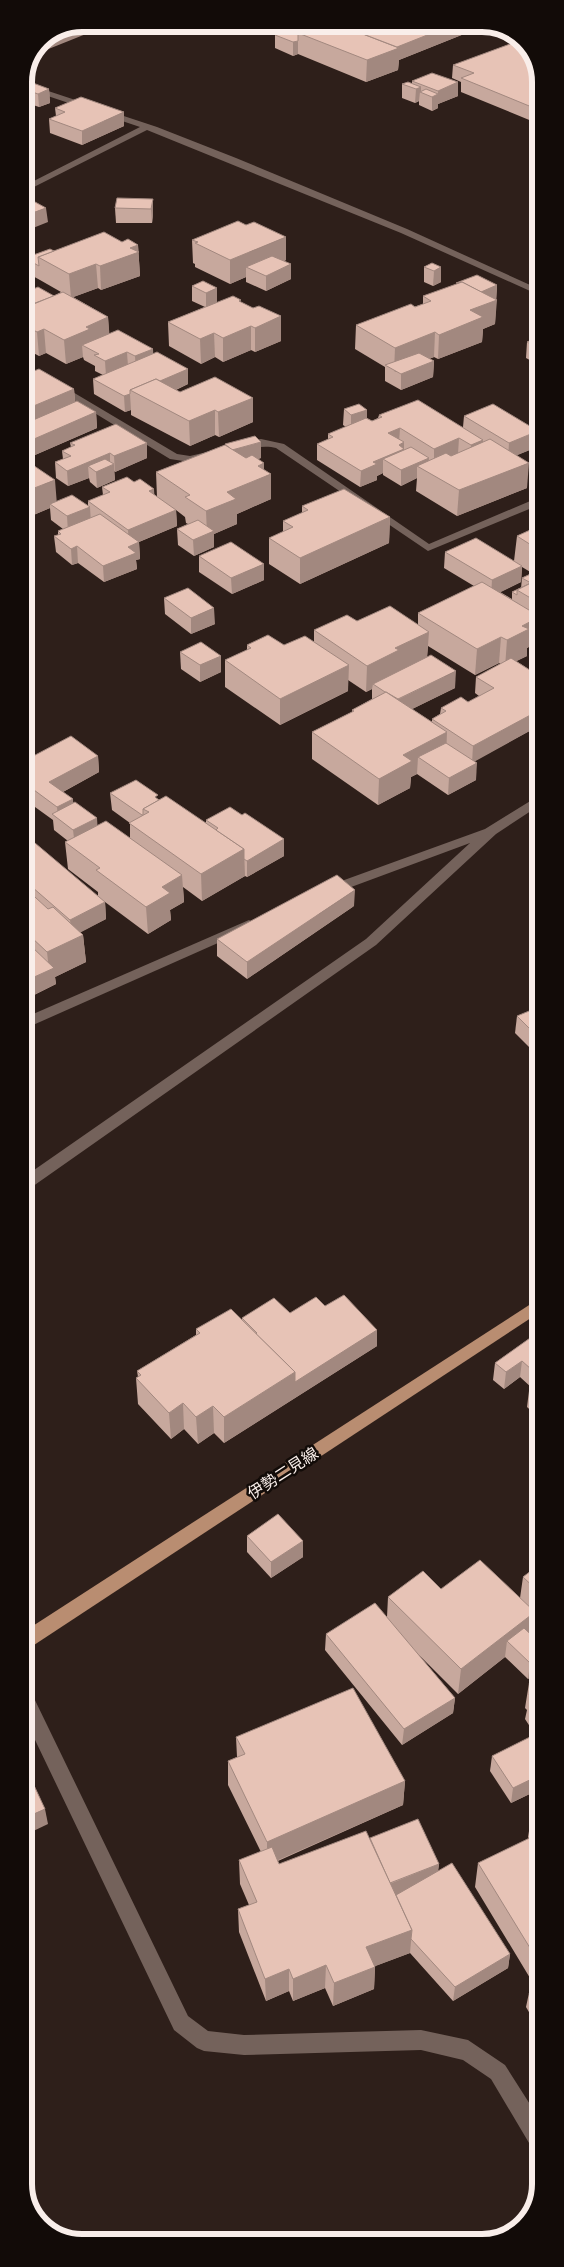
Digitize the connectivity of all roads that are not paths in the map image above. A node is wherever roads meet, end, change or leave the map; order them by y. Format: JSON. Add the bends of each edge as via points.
{"nodes":[{"id":1,"x":32,"y":88,"type":"edge"},
{"id":2,"x":146,"y":127,"type":"junction"},
{"id":3,"x":32,"y":185,"type":"edge"},
{"id":4,"x":532,"y":289,"type":"edge"},
{"id":5,"x":32,"y":371,"type":"edge"},
{"id":6,"x":532,"y":504,"type":"edge"},
{"id":7,"x":532,"y":804,"type":"edge"},
{"id":8,"x":491,"y":831,"type":"junction"},
{"id":9,"x":317,"y":895,"type":"edge"},
{"id":10,"x":263,"y":917,"type":"edge"},
{"id":11,"x":32,"y":1020,"type":"edge"},
{"id":12,"x":32,"y":1179,"type":"edge"},
{"id":13,"x":532,"y":1309,"type":"edge"},
{"id":14,"x":32,"y":1636,"type":"edge"},
{"id":15,"x":32,"y":1714,"type":"edge"},
{"id":16,"x":532,"y":2127,"type":"edge"}],
"edges":[{"from":1,"to":2,"type":"street"},
{"from":2,"to":3,"type":"street"},
{"from":2,"to":4,"type":"street","via":[[404,231]]},
{"from":5,"to":6,"type":"street","via":[[174,457],[190,460],[253,442],[280,446],[428,548]]},
{"from":7,"to":8,"type":"street"},
{"from":8,"to":9,"type":"street"},
{"from":8,"to":12,"type":"street","via":[[371,942]]},
{"from":10,"to":11,"type":"street"},
{"from":13,"to":14,"type":"main road","name":"伊勢二見線"},
{"from":15,"to":16,"type":"street","via":[[181,2023],[204,2041],[244,2045],[421,2040],[468,2050],[498,2072]]}]}
